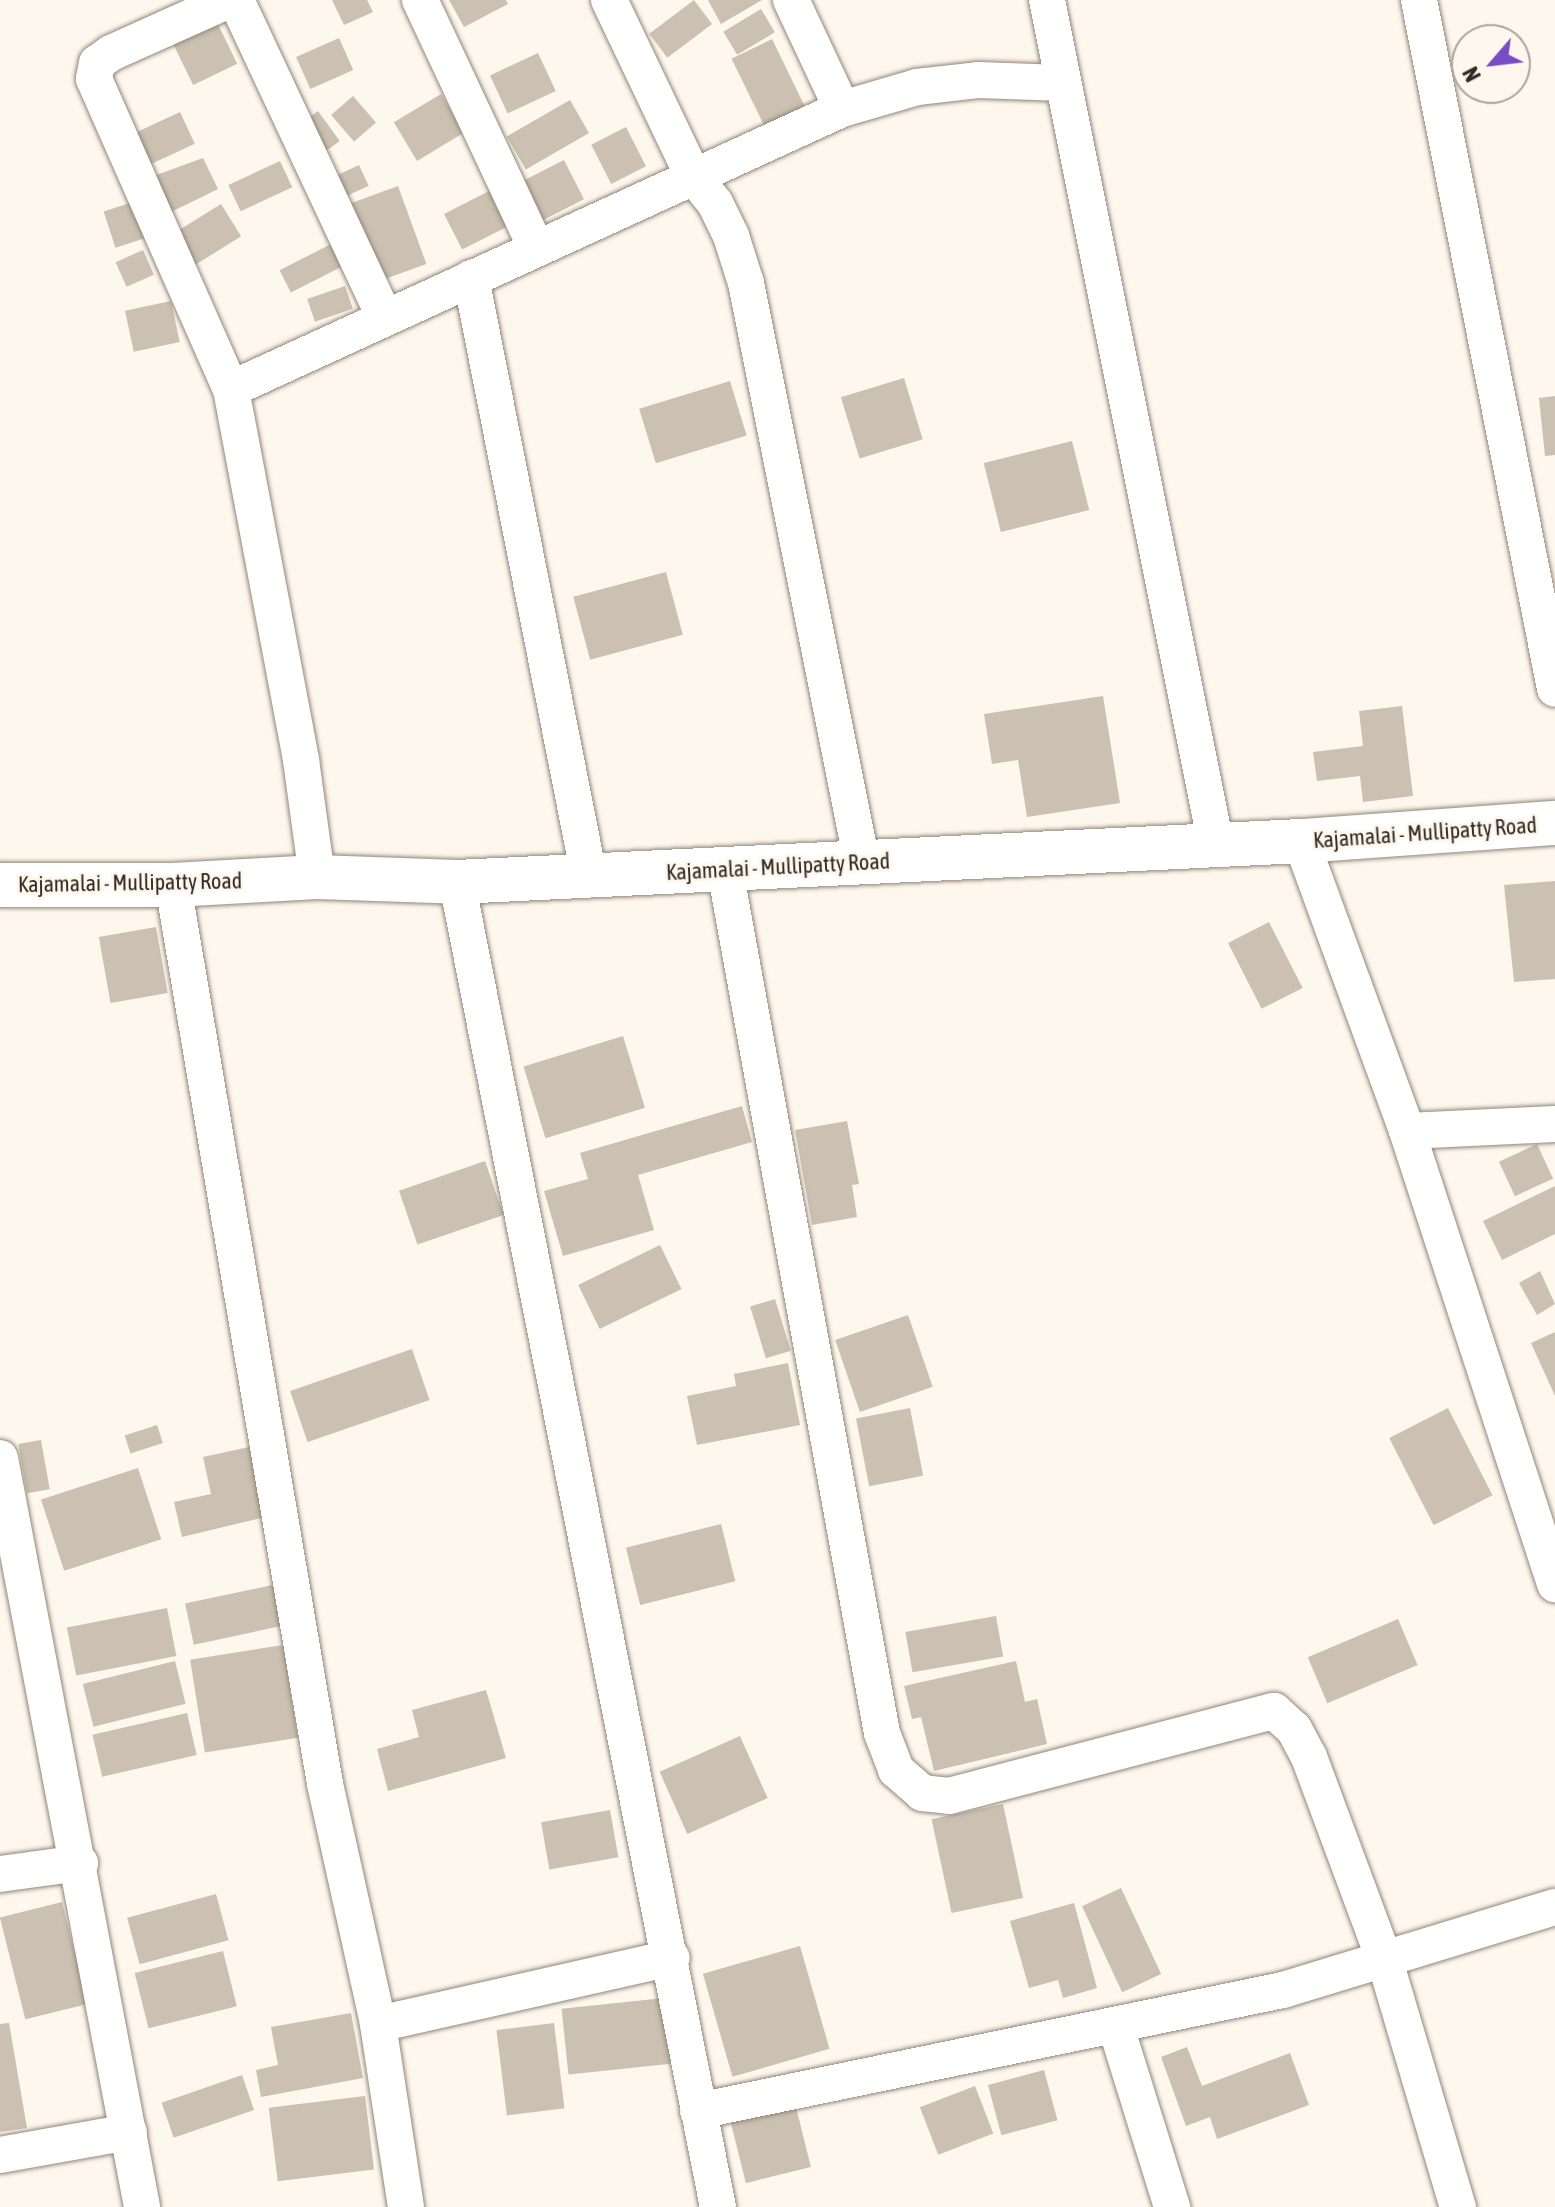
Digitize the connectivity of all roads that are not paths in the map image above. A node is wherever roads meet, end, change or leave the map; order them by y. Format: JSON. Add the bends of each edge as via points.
{"nodes":[{"id":1,"x":229,"y":0,"type":"edge"},
{"id":2,"x":236,"y":0,"type":"edge"},
{"id":3,"x":420,"y":0,"type":"edge"},
{"id":4,"x":609,"y":0,"type":"edge"},
{"id":5,"x":791,"y":0,"type":"edge"},
{"id":6,"x":1047,"y":0,"type":"edge"},
{"id":7,"x":1419,"y":0,"type":"edge"},
{"id":8,"x":1063,"y":83,"type":"junction"},
{"id":9,"x":842,"y":109,"type":"junction"},
{"id":10,"x":693,"y":176,"type":"junction"},
{"id":11,"x":536,"y":248,"type":"junction"},
{"id":12,"x":471,"y":278,"type":"junction"},
{"id":13,"x":385,"y":318,"type":"junction"},
{"id":14,"x":231,"y":389,"type":"junction"},
{"id":15,"x":1555,"y":689,"type":"edge"},
{"id":16,"x":1555,"y":823,"type":"edge"},
{"id":17,"x":1301,"y":841,"type":"junction"},
{"id":18,"x":1216,"y":845,"type":"junction"},
{"id":19,"x":862,"y":863,"type":"junction"},
{"id":20,"x":725,"y":870,"type":"junction"},
{"id":21,"x":589,"y":876,"type":"junction"},
{"id":22,"x":317,"y":877,"type":"junction"},
{"id":23,"x":457,"y":882,"type":"junction"},
{"id":24,"x":0,"y":885,"type":"edge"},
{"id":25,"x":173,"y":885,"type":"junction"},
{"id":26,"x":1555,"y":1124,"type":"edge"},
{"id":27,"x":1407,"y":1131,"type":"junction"},
{"id":28,"x":0,"y":1458,"type":"edge"},
{"id":29,"x":1555,"y":1584,"type":"edge"},
{"id":30,"x":14,"y":1600,"type":"edge"},
{"id":31,"x":80,"y":1863,"type":"junction"},
{"id":32,"x":0,"y":1874,"type":"edge"},
{"id":33,"x":1555,"y":1907,"type":"edge"},
{"id":34,"x":672,"y":1958,"type":"junction"},
{"id":35,"x":1385,"y":1961,"type":"junction"},
{"id":36,"x":378,"y":2024,"type":"junction"},
{"id":37,"x":1116,"y":2027,"type":"junction"},
{"id":38,"x":698,"y":2111,"type":"junction"},
{"id":39,"x":129,"y":2132,"type":"junction"},
{"id":40,"x":0,"y":2155,"type":"edge"},
{"id":41,"x":142,"y":2207,"type":"edge"},
{"id":42,"x":406,"y":2207,"type":"edge"},
{"id":43,"x":718,"y":2207,"type":"edge"},
{"id":44,"x":1172,"y":2207,"type":"edge"},
{"id":45,"x":1458,"y":2207,"type":"edge"}],
"edges":[{"from":1,"to":14,"type":"street","via":[[111,53],[97,63],[94,79]]},
{"from":2,"to":13,"type":"street"},
{"from":3,"to":11,"type":"street"},
{"from":4,"to":10,"type":"street"},
{"from":5,"to":9,"type":"street"},
{"from":6,"to":8,"type":"street"},
{"from":7,"to":15,"type":"street"},
{"from":8,"to":9,"type":"street","via":[[978,80],[917,87]]},
{"from":8,"to":18,"type":"street"},
{"from":9,"to":10,"type":"street"},
{"from":10,"to":11,"type":"street"},
{"from":10,"to":19,"type":"street","via":[[715,203],[746,283]]},
{"from":11,"to":12,"type":"street"},
{"from":12,"to":13,"type":"street"},
{"from":12,"to":21,"type":"street"},
{"from":13,"to":14,"type":"street"},
{"from":14,"to":22,"type":"street","via":[[301,760]]},
{"from":16,"to":17,"type":"main road","name":"Kajamalai - Mullipatty Road"},
{"from":17,"to":18,"type":"main road","name":"Kajamalai - Mullipatty Road"},
{"from":17,"to":27,"type":"street"},
{"from":18,"to":19,"type":"main road","name":"Kajamalai - Mullipatty Road"},
{"from":19,"to":20,"type":"main road","name":"Kajamalai - Mullipatty Road"},
{"from":20,"to":21,"type":"main road","name":"Kajamalai - Mullipatty Road"},
{"from":20,"to":35,"type":"street","via":[[882,1733],[896,1770],[922,1793],[949,1796],[1274,1711],[1294,1729],[1309,1757]]},
{"from":21,"to":23,"type":"main road","name":"Kajamalai - Mullipatty Road"},
{"from":22,"to":23,"type":"main road","name":"Kajamalai - Mullipatty Road"},
{"from":22,"to":25,"type":"main road","name":"Kajamalai - Mullipatty Road"},
{"from":23,"to":34,"type":"street"},
{"from":24,"to":25,"type":"main road","name":"Kajamalai - Mullipatty Road"},
{"from":25,"to":36,"type":"street","via":[[325,1784]]},
{"from":26,"to":27,"type":"street"},
{"from":27,"to":29,"type":"street"},
{"from":28,"to":30,"type":"street"},
{"from":30,"to":31,"type":"street"},
{"from":31,"to":32,"type":"street"},
{"from":31,"to":39,"type":"street"},
{"from":33,"to":35,"type":"street"},
{"from":34,"to":36,"type":"street"},
{"from":34,"to":38,"type":"street"},
{"from":35,"to":37,"type":"street"},
{"from":35,"to":45,"type":"street"},
{"from":36,"to":42,"type":"street"},
{"from":37,"to":38,"type":"street"},
{"from":37,"to":44,"type":"street"},
{"from":38,"to":43,"type":"street"},
{"from":39,"to":40,"type":"street"},
{"from":39,"to":41,"type":"street"}]}
